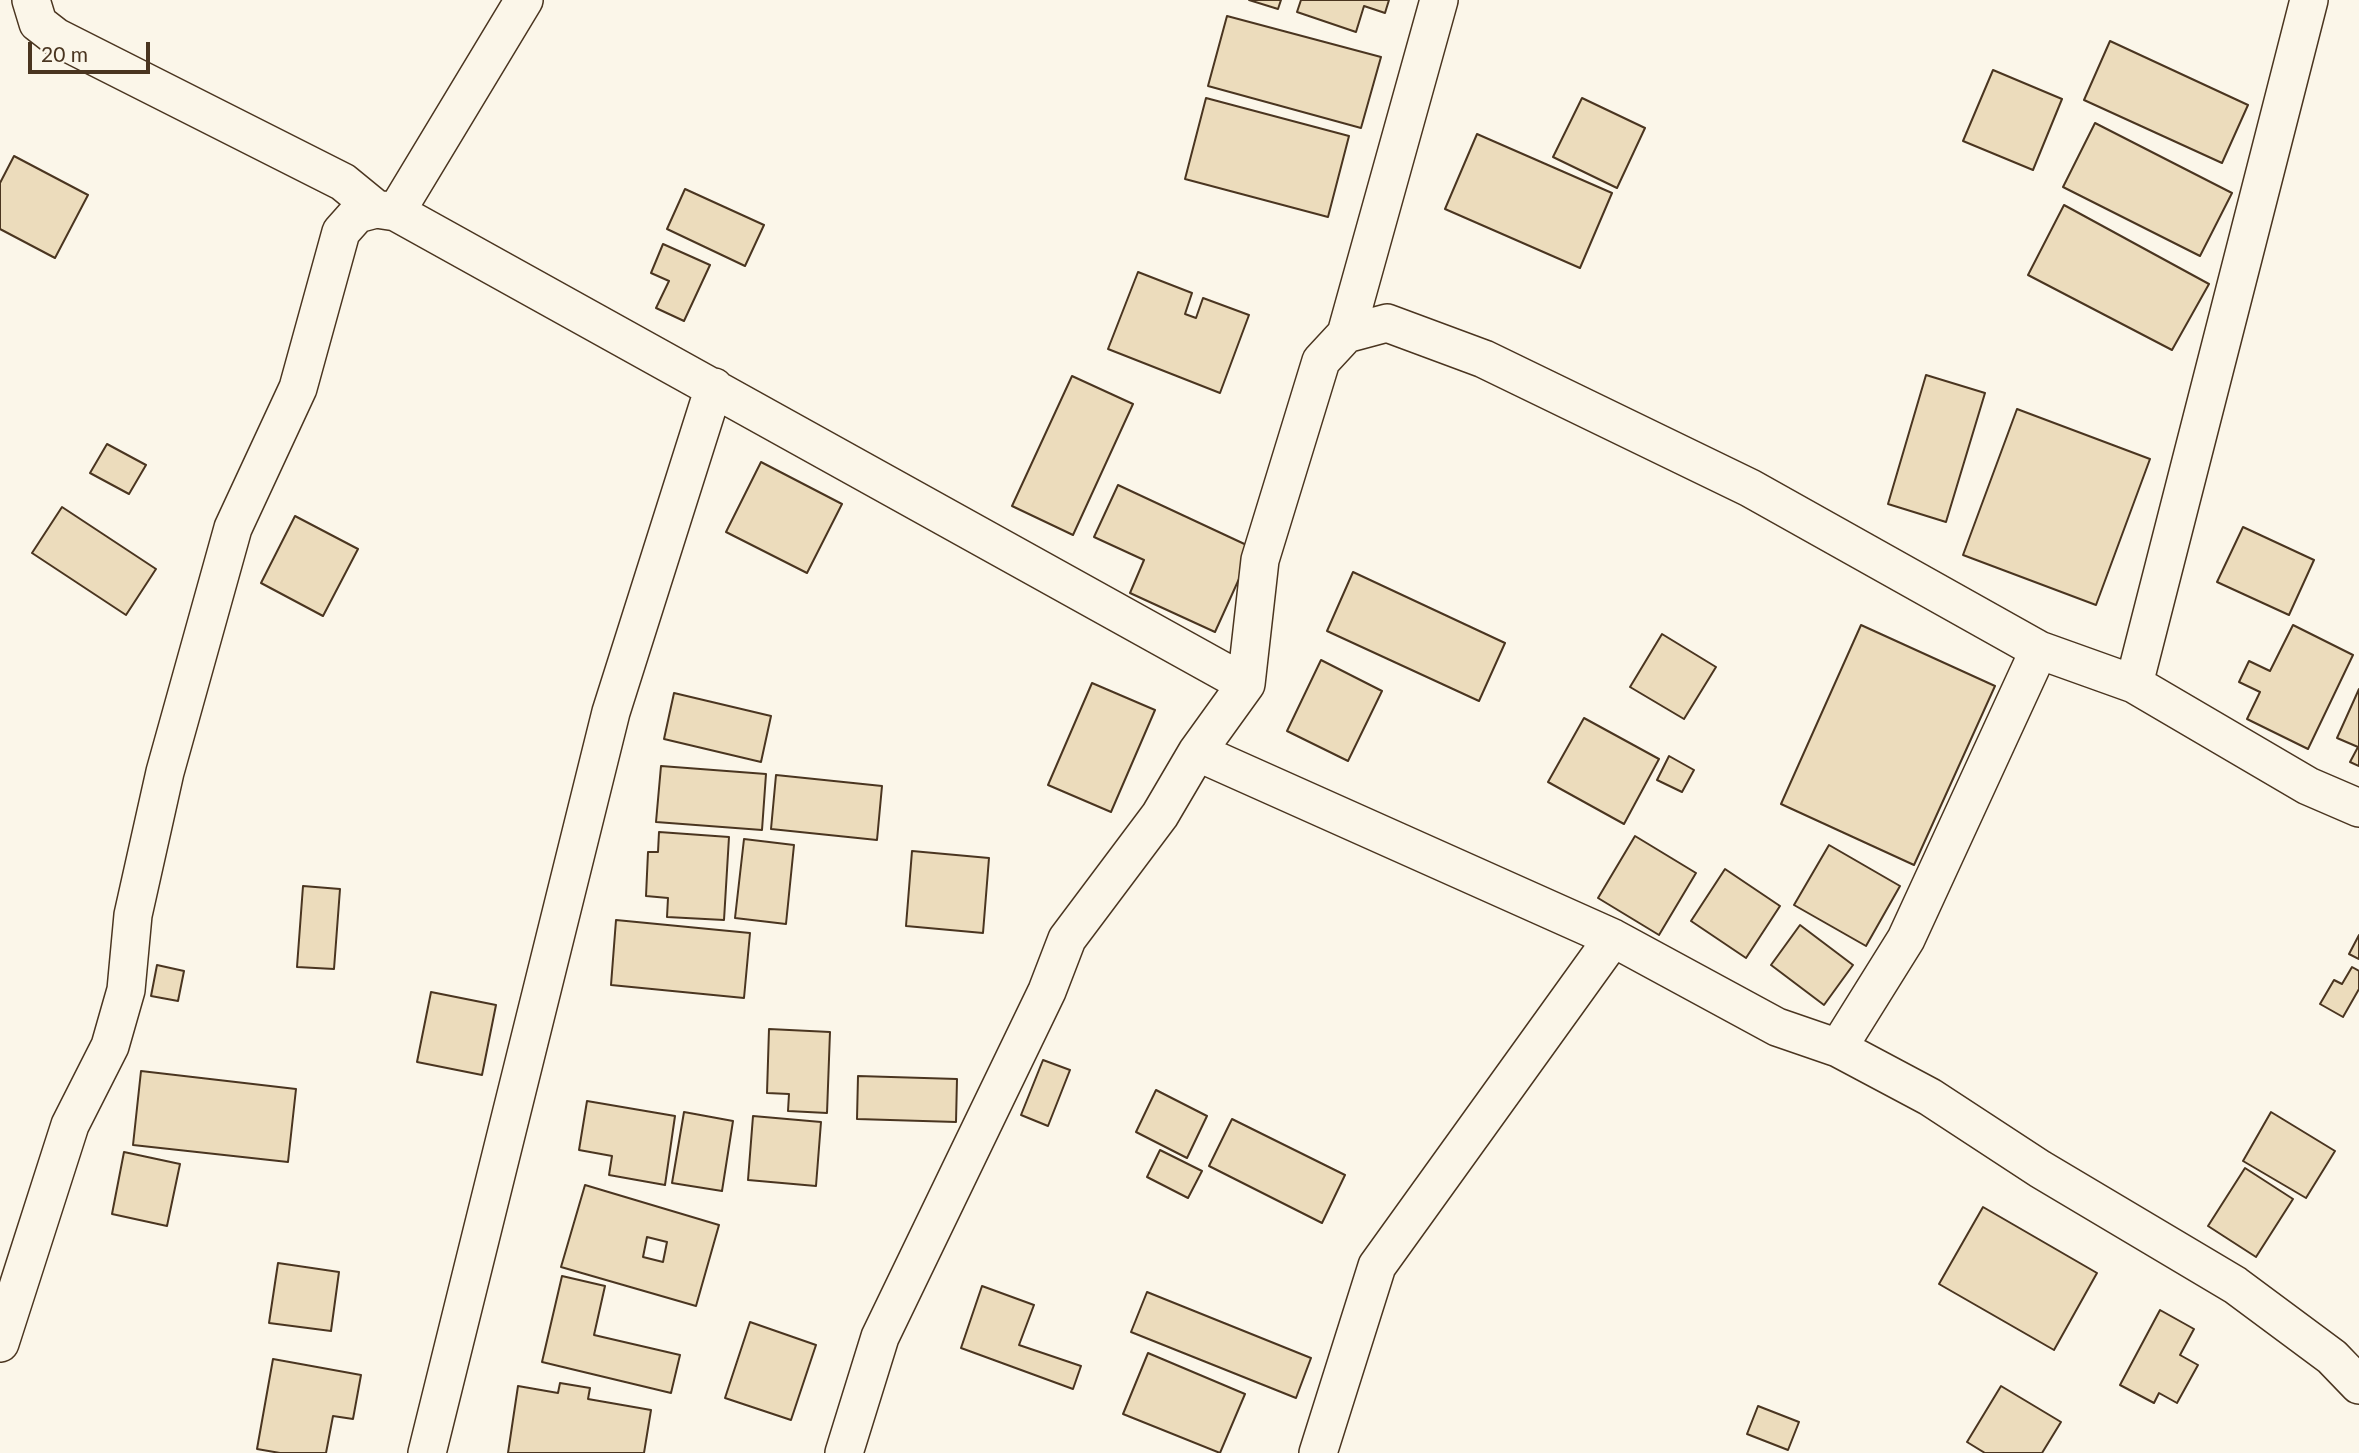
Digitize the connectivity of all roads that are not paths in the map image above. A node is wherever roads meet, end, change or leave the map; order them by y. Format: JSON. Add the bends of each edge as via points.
{"nodes":[{"id":1,"x":524,"y":0,"type":"edge"},
{"id":2,"x":1439,"y":0,"type":"edge"},
{"id":3,"x":2309,"y":0,"type":"edge"},
{"id":4,"x":28,"y":1,"type":"edge"},
{"id":5,"x":386,"y":211,"type":"junction"},
{"id":6,"x":1346,"y":334,"type":"junction"},
{"id":7,"x":714,"y":387,"type":"junction"},
{"id":8,"x":2039,"y":650,"type":"junction"},
{"id":9,"x":1246,"y":684,"type":"junction"},
{"id":10,"x":2134,"y":684,"type":"junction"},
{"id":11,"x":1197,"y":752,"type":"junction"},
{"id":12,"x":2359,"y":808,"type":"edge"},
{"id":13,"x":1613,"y":938,"type":"junction"},
{"id":14,"x":1838,"y":1048,"type":"junction"},
{"id":15,"x":0,"y":1343,"type":"edge"},
{"id":16,"x":2359,"y":1385,"type":"edge"},
{"id":17,"x":428,"y":1453,"type":"edge"},
{"id":18,"x":844,"y":1453,"type":"edge"},
{"id":19,"x":1318,"y":1453,"type":"edge"}],
"edges":[{"from":1,"to":5,"type":"street"},
{"from":2,"to":6,"type":"street"},
{"from":3,"to":10,"type":"street"},
{"from":4,"to":5,"type":"street","via":[[38,23],[56,37],[344,182]]},
{"from":5,"to":7,"type":"street"},
{"from":5,"to":15,"type":"street","via":[[357,214],[341,232],[298,388],[233,528],[165,772],[133,915],[126,990],[110,1046],[70,1125]]},
{"from":6,"to":8,"type":"street","via":[[1387,323],[1484,359],[1750,488]]},
{"from":6,"to":9,"type":"street","via":[[1321,361],[1260,560]]},
{"from":7,"to":9,"type":"street"},
{"from":7,"to":17,"type":"street","via":[[611,712]]},
{"from":8,"to":10,"type":"street"},
{"from":8,"to":14,"type":"street","via":[[1906,939]]},
{"from":9,"to":11,"type":"street"},
{"from":10,"to":12,"type":"street","via":[[2308,786]]},
{"from":11,"to":13,"type":"street"},
{"from":11,"to":18,"type":"street","via":[[1160,815],[1067,939],[1030,1027],[880,1337]]},
{"from":13,"to":14,"type":"street","via":[[1777,1027]]},
{"from":13,"to":19,"type":"street","via":[[1377,1266]]},
{"from":14,"to":16,"type":"street","via":[[1930,1097],[2040,1169],[2235,1285],[2332,1357]]}]}
